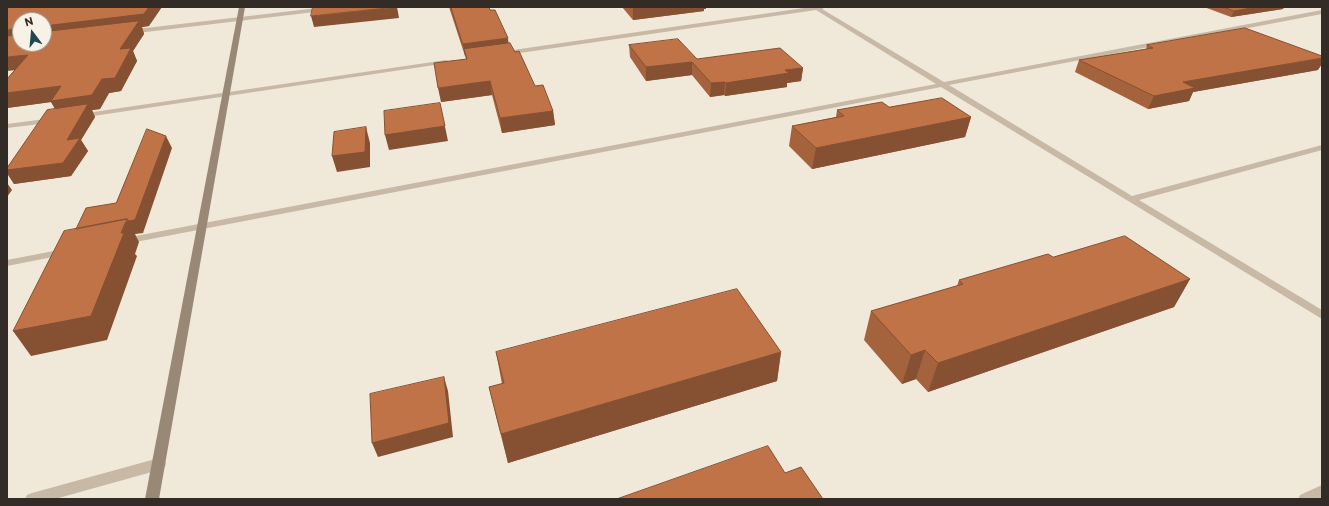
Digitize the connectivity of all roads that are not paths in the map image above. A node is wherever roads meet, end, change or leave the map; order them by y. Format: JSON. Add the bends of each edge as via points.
{"nodes":[{"id":1,"x":242,"y":7,"type":"edge"},
{"id":2,"x":340,"y":7,"type":"edge"},
{"id":3,"x":818,"y":7,"type":"edge"},
{"id":4,"x":1322,"y":12,"type":"edge"},
{"id":5,"x":240,"y":19,"type":"junction"},
{"id":6,"x":122,"y":33,"type":"edge"},
{"id":7,"x":502,"y":54,"type":"edge"},
{"id":8,"x":454,"y":61,"type":"edge"},
{"id":9,"x":941,"y":84,"type":"junction"},
{"id":10,"x":226,"y":94,"type":"junction"},
{"id":11,"x":70,"y":117,"type":"edge"},
{"id":12,"x":62,"y":118,"type":"edge"},
{"id":13,"x":7,"y":126,"type":"edge"},
{"id":14,"x":1322,"y":147,"type":"edge"},
{"id":15,"x":1131,"y":199,"type":"junction"},
{"id":16,"x":202,"y":226,"type":"junction"},
{"id":17,"x":116,"y":242,"type":"edge"},
{"id":18,"x":70,"y":251,"type":"edge"},
{"id":19,"x":7,"y":263,"type":"edge"},
{"id":20,"x":1322,"y":315,"type":"edge"},
{"id":21,"x":159,"y":464,"type":"junction"},
{"id":22,"x":1322,"y":491,"type":"edge"},
{"id":23,"x":32,"y":499,"type":"edge"},
{"id":24,"x":152,"y":499,"type":"edge"},
{"id":25,"x":1305,"y":499,"type":"edge"}],
"edges":[{"from":1,"to":5,"type":"main road"},
{"from":2,"to":5,"type":"street"},
{"from":3,"to":7,"type":"street"},
{"from":3,"to":9,"type":"street"},
{"from":4,"to":9,"type":"street"},
{"from":5,"to":6,"type":"street"},
{"from":5,"to":10,"type":"main road"},
{"from":8,"to":10,"type":"street"},
{"from":9,"to":15,"type":"street"},
{"from":9,"to":16,"type":"street"},
{"from":10,"to":11,"type":"street"},
{"from":10,"to":16,"type":"main road"},
{"from":12,"to":13,"type":"street"},
{"from":14,"to":15,"type":"street"},
{"from":15,"to":20,"type":"street"},
{"from":16,"to":17,"type":"street"},
{"from":16,"to":21,"type":"main road"},
{"from":18,"to":19,"type":"street"},
{"from":21,"to":23,"type":"street"},
{"from":21,"to":24,"type":"main road"},
{"from":22,"to":25,"type":"street"}]}
